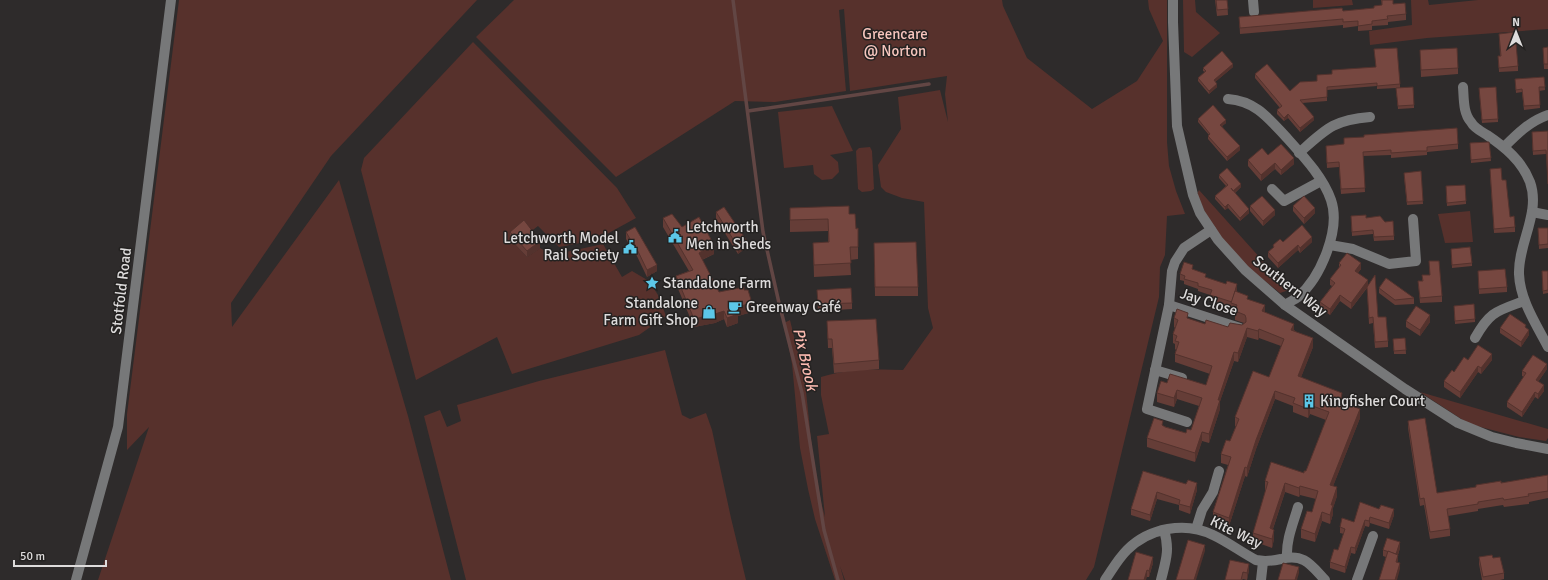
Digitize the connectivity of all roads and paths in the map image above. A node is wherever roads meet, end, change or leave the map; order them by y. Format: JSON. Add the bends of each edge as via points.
{"nodes":[{"id":1,"x":172,"y":0,"type":"edge"},
{"id":2,"x":1174,"y":0,"type":"edge"},
{"id":3,"x":1253,"y":0,"type":"edge"},
{"id":4,"x":1254,"y":12,"type":"dead end"},
{"id":5,"x":1463,"y":87,"type":"dead end"},
{"id":6,"x":1228,"y":99,"type":"dead end"},
{"id":7,"x":1548,"y":116,"type":"edge"},
{"id":8,"x":1370,"y":117,"type":"dead end"},
{"id":9,"x":1504,"y":147,"type":"junction"},
{"id":10,"x":1299,"y":153,"type":"junction"},
{"id":11,"x":1321,"y":181,"type":"junction"},
{"id":12,"x":1272,"y":189,"type":"dead end"},
{"id":13,"x":1532,"y":212,"type":"junction"},
{"id":14,"x":1548,"y":215,"type":"edge"},
{"id":15,"x":1413,"y":219,"type":"dead end"},
{"id":16,"x":1211,"y":230,"type":"junction"},
{"id":17,"x":1330,"y":245,"type":"junction"},
{"id":18,"x":1524,"y":301,"type":"junction"},
{"id":19,"x":1169,"y":305,"type":"junction"},
{"id":20,"x":1285,"y":305,"type":"junction"},
{"id":21,"x":1240,"y":328,"type":"edge"},
{"id":22,"x":1475,"y":338,"type":"dead end"},
{"id":23,"x":1548,"y":347,"type":"edge"},
{"id":24,"x":1155,"y":370,"type":"junction"},
{"id":25,"x":1192,"y":381,"type":"edge"},
{"id":26,"x":1187,"y":422,"type":"dead end"},
{"id":27,"x":1548,"y":449,"type":"edge"},
{"id":28,"x":1219,"y":471,"type":"dead end"},
{"id":29,"x":1298,"y":507,"type":"dead end"},
{"id":30,"x":1164,"y":530,"type":"junction"},
{"id":31,"x":1196,"y":530,"type":"junction"},
{"id":32,"x":1373,"y":536,"type":"dead end"},
{"id":33,"x":1287,"y":557,"type":"junction"},
{"id":34,"x":1263,"y":562,"type":"junction"},
{"id":35,"x":76,"y":580,"type":"edge"},
{"id":36,"x":1105,"y":580,"type":"edge"},
{"id":37,"x":1161,"y":580,"type":"edge"},
{"id":38,"x":1262,"y":580,"type":"edge"},
{"id":39,"x":1325,"y":580,"type":"edge"},
{"id":40,"x":1357,"y":580,"type":"edge"}],
"edges":[{"from":1,"to":35,"type":"street","name":"Stotfold Road","via":[[118,428]]},
{"from":2,"to":16,"type":"street","name":"Southern Way","via":[[1177,126],[1193,195],[1200,213]]},
{"from":3,"to":4,"type":"street"},
{"from":5,"to":9,"type":"street","via":[[1465,108],[1471,123]]},
{"from":6,"to":10,"type":"street","via":[[1244,101],[1257,108]]},
{"from":7,"to":9,"type":"street","via":[[1526,126]]},
{"from":8,"to":10,"type":"street","via":[[1338,123]]},
{"from":9,"to":13,"type":"street","via":[[1526,173],[1530,182]]},
{"from":10,"to":11,"type":"street"},
{"from":11,"to":12,"type":"street","via":[[1284,201]]},
{"from":11,"to":17,"type":"street","via":[[1333,209]]},
{"from":13,"to":14,"type":"street"},
{"from":13,"to":18,"type":"street","via":[[1520,264],[1520,284]]},
{"from":15,"to":17,"type":"street","via":[[1416,261],[1389,264],[1353,249]]},
{"from":16,"to":19,"type":"street","name":"Jay Close","via":[[1184,248],[1175,262]]},
{"from":16,"to":20,"type":"street","name":"Southern Way","via":[[1245,270]]},
{"from":17,"to":20,"type":"street","via":[[1313,278],[1299,296]]},
{"from":18,"to":22,"type":"street","via":[[1492,314]]},
{"from":18,"to":23,"type":"street"},
{"from":19,"to":21,"type":"street","name":"Jay Close"},
{"from":19,"to":24,"type":"street","name":"Jay Close"},
{"from":20,"to":27,"type":"street","name":"Southern Way","via":[[1458,423],[1498,439]]},
{"from":24,"to":25,"type":"street"},
{"from":24,"to":26,"type":"street","name":"Jay Close","via":[[1147,409]]},
{"from":28,"to":31,"type":"street","name":"Kite Way","via":[[1213,492],[1202,510]]},
{"from":29,"to":33,"type":"street","via":[[1288,539]]},
{"from":30,"to":31,"type":"street","name":"Kite Way"},
{"from":30,"to":36,"type":"street","name":"Kite Way","via":[[1149,535],[1128,549]]},
{"from":30,"to":37,"type":"street","via":[[1168,542],[1168,555]]},
{"from":31,"to":34,"type":"street","name":"Kite Way","via":[[1214,536]]},
{"from":32,"to":40,"type":"street"},
{"from":33,"to":34,"type":"street","name":"Kite Way"},
{"from":33,"to":39,"type":"street","name":"Kite Way","via":[[1304,560],[1314,566]]},
{"from":34,"to":38,"type":"street","name":"Kite Way"}]}
